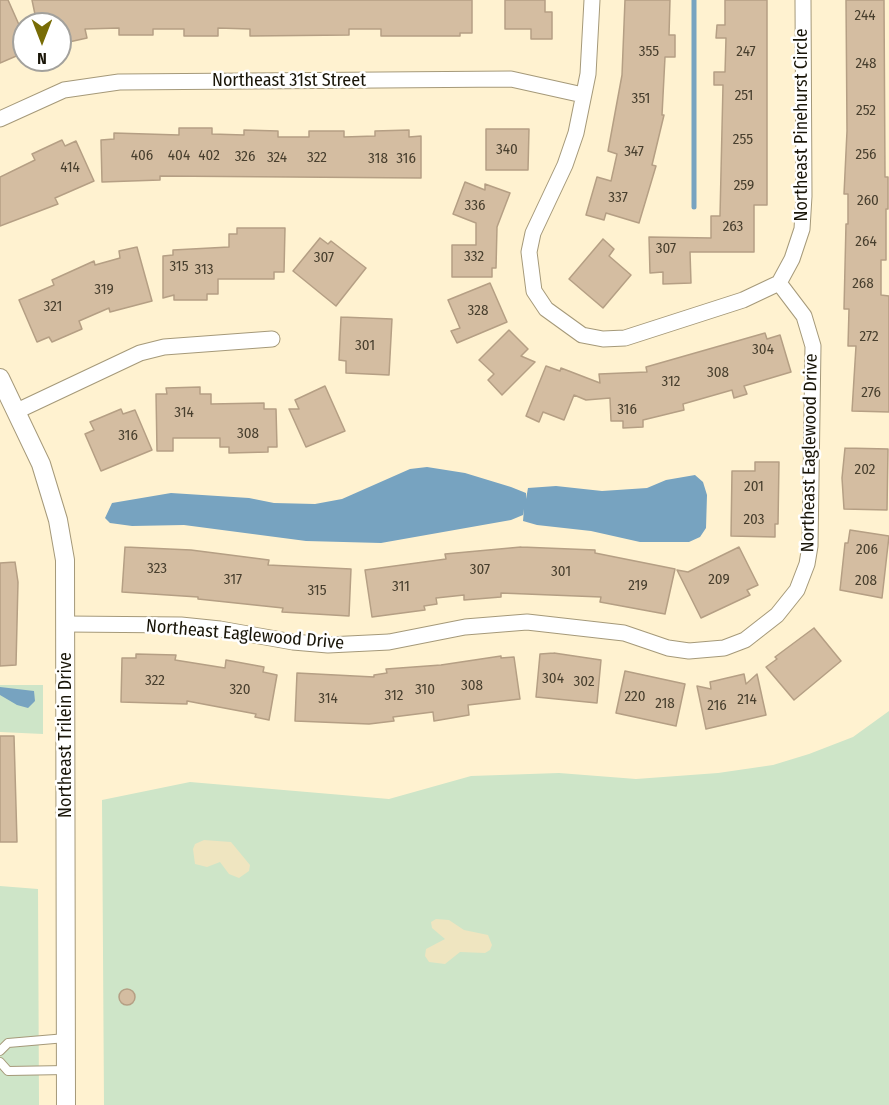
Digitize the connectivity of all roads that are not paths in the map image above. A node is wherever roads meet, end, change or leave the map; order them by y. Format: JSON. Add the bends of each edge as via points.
{"nodes":[{"id":1,"x":592,"y":0,"type":"edge"},
{"id":2,"x":803,"y":0,"type":"edge"},
{"id":3,"x":583,"y":95,"type":"junction"},
{"id":4,"x":0,"y":119,"type":"edge"},
{"id":5,"x":779,"y":283,"type":"junction"},
{"id":6,"x":272,"y":339,"type":"dead end"},
{"id":7,"x":0,"y":378,"type":"edge"},
{"id":8,"x":16,"y":411,"type":"junction"},
{"id":9,"x":66,"y":624,"type":"junction"},
{"id":10,"x":66,"y":1038,"type":"junction"},
{"id":11,"x":0,"y":1051,"type":"edge"},
{"id":12,"x":0,"y":1062,"type":"edge"},
{"id":13,"x":66,"y":1070,"type":"junction"},
{"id":14,"x":66,"y":1105,"type":"edge"}],
"edges":[{"from":1,"to":3,"type":"street"},
{"from":2,"to":5,"type":"street","name":"Northeast Pinehurst Circle","via":[[802,229]]},
{"from":3,"to":4,"type":"street","name":"Northeast 31st Street","via":[[511,79],[119,82],[64,90]]},
{"from":3,"to":5,"type":"street","via":[[565,165],[533,233],[529,252],[534,291],[546,309],[582,335],[625,338],[743,300]]},
{"from":5,"to":9,"type":"street","name":"Northeast Eaglewood Drive","via":[[804,316],[813,346],[810,546],[797,590],[770,622],[745,640],[713,650],[679,650],[624,633],[527,622],[465,627],[389,642],[328,645],[181,625]]},
{"from":6,"to":8,"type":"street","via":[[164,347],[140,353]]},
{"from":7,"to":8,"type":"street","name":"Northeast Trilein Drive"},
{"from":8,"to":9,"type":"street","name":"Northeast Trilein Drive","via":[[41,464],[58,520],[65,560]]},
{"from":9,"to":10,"type":"street","name":"Northeast Trilein Drive"},
{"from":10,"to":11,"type":"lane","via":[[8,1043]]},
{"from":10,"to":13,"type":"street","name":"Northeast Trilein Drive"},
{"from":12,"to":13,"type":"lane","via":[[8,1071]]},
{"from":13,"to":14,"type":"street","name":"Northeast Trilein Drive"}]}
